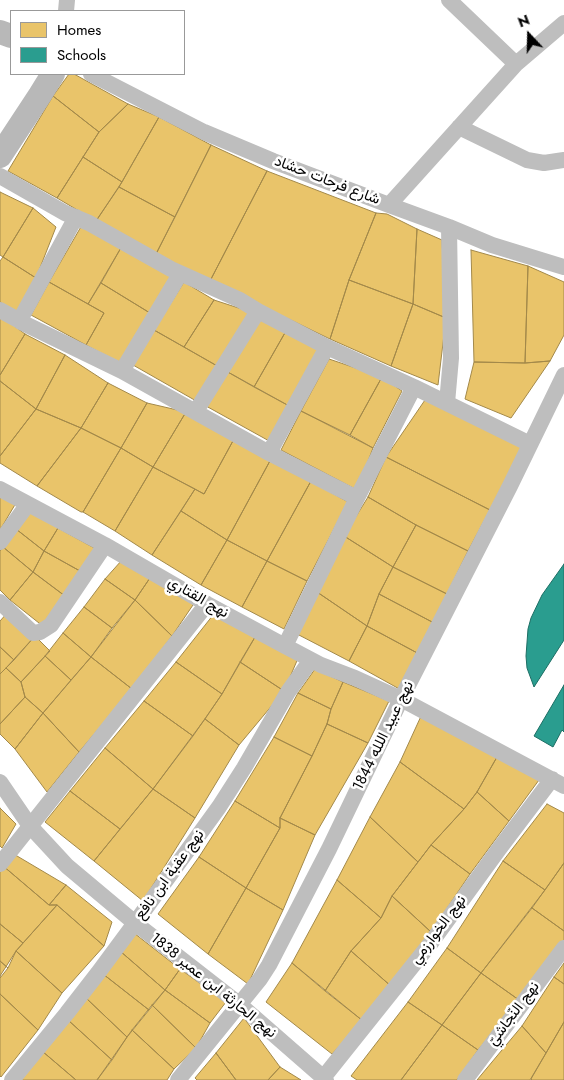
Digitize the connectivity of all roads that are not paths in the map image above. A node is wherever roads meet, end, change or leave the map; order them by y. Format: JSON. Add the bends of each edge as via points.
{"nodes":[{"id":1,"x":450,"y":0,"type":"edge"},
{"id":2,"x":564,"y":23,"type":"edge"},
{"id":3,"x":516,"y":64,"type":"junction"},
{"id":4,"x":52,"y":75,"type":"edge"},
{"id":5,"x":93,"y":75,"type":"edge"},
{"id":6,"x":459,"y":127,"type":"junction"},
{"id":7,"x":0,"y":156,"type":"edge"},
{"id":8,"x":564,"y":160,"type":"edge"},
{"id":9,"x":0,"y":176,"type":"edge"},
{"id":10,"x":389,"y":205,"type":"junction"},
{"id":11,"x":76,"y":217,"type":"junction"},
{"id":12,"x":449,"y":227,"type":"junction"},
{"id":13,"x":564,"y":267,"type":"edge"},
{"id":14,"x":180,"y":274,"type":"junction"},
{"id":15,"x":0,"y":310,"type":"edge"},
{"id":16,"x":258,"y":311,"type":"junction"},
{"id":17,"x":20,"y":321,"type":"junction"},
{"id":18,"x":327,"y":347,"type":"junction"},
{"id":19,"x":122,"y":371,"type":"junction"},
{"id":20,"x":564,"y":375,"type":"edge"},
{"id":21,"x":414,"y":387,"type":"junction"},
{"id":22,"x":447,"y":403,"type":"junction"},
{"id":23,"x":196,"y":411,"type":"junction"},
{"id":24,"x":530,"y":444,"type":"junction"},
{"id":25,"x":269,"y":453,"type":"junction"},
{"id":26,"x":0,"y":489,"type":"edge"},
{"id":27,"x":357,"y":498,"type":"junction"},
{"id":28,"x":28,"y":504,"type":"junction"},
{"id":29,"x":0,"y":542,"type":"edge"},
{"id":30,"x":105,"y":544,"type":"junction"},
{"id":31,"x":0,"y":602,"type":"edge"},
{"id":32,"x":207,"y":604,"type":"junction"},
{"id":33,"x":285,"y":646,"type":"junction"},
{"id":34,"x":311,"y":660,"type":"junction"},
{"id":35,"x":400,"y":699,"type":"junction"},
{"id":36,"x":0,"y":782,"type":"edge"},
{"id":37,"x":558,"y":782,"type":"edge"},
{"id":38,"x":30,"y":826,"type":"junction"},
{"id":39,"x":0,"y":864,"type":"edge"},
{"id":40,"x":135,"y":923,"type":"junction"},
{"id":41,"x":564,"y":948,"type":"edge"},
{"id":42,"x":239,"y":1004,"type":"junction"},
{"id":43,"x":325,"y":1079,"type":"edge"},
{"id":44,"x":12,"y":1080,"type":"edge"},
{"id":45,"x":178,"y":1080,"type":"edge"},
{"id":46,"x":465,"y":1080,"type":"edge"}],
"edges":[{"from":1,"to":3,"type":"street"},
{"from":2,"to":3,"type":"street","name":"شارع فرحات حشاد"},
{"from":3,"to":6,"type":"street","name":"شارع فرحات حشاد"},
{"from":4,"to":7,"type":"street"},
{"from":5,"to":10,"type":"street","name":"شارع فرحات حشاد","via":[[204,132]]},
{"from":6,"to":8,"type":"street","via":[[527,160],[544,163]]},
{"from":6,"to":10,"type":"street","name":"شارع فرحات حشاد"},
{"from":9,"to":11,"type":"street"},
{"from":10,"to":12,"type":"street"},
{"from":11,"to":14,"type":"street"},
{"from":11,"to":17,"type":"street"},
{"from":12,"to":13,"type":"street","via":[[492,245]]},
{"from":12,"to":22,"type":"street","via":[[452,338]]},
{"from":14,"to":16,"type":"street"},
{"from":14,"to":19,"type":"street"},
{"from":15,"to":17,"type":"street"},
{"from":16,"to":18,"type":"street"},
{"from":16,"to":23,"type":"street"},
{"from":17,"to":19,"type":"street"},
{"from":18,"to":21,"type":"street"},
{"from":18,"to":25,"type":"street"},
{"from":19,"to":23,"type":"street"},
{"from":20,"to":24,"type":"street","name":"نهج عبيد اللله 1844"},
{"from":21,"to":22,"type":"street"},
{"from":21,"to":27,"type":"street"},
{"from":22,"to":24,"type":"street"},
{"from":23,"to":25,"type":"street"},
{"from":24,"to":35,"type":"street","name":"نهج عبيد اللله 1844"},
{"from":25,"to":27,"type":"street"},
{"from":26,"to":28,"type":"street","name":"نهج القتاري"},
{"from":27,"to":33,"type":"street"},
{"from":28,"to":29,"type":"street"},
{"from":28,"to":30,"type":"street","name":"نهج القتاري"},
{"from":30,"to":31,"type":"street","via":[[50,625],[40,632],[33,633]]},
{"from":30,"to":32,"type":"street","name":"نهج القتاري"},
{"from":32,"to":33,"type":"street","name":"نهج القتاري"},
{"from":32,"to":38,"type":"street"},
{"from":33,"to":34,"type":"street","name":"نهج القتاري"},
{"from":34,"to":35,"type":"street","name":"نهج القتاري"},
{"from":34,"to":40,"type":"street","name":"نهج عقبة ابن نافع","via":[[288,692],[219,807]]},
{"from":35,"to":37,"type":"street","name":"نهج القتاري"},
{"from":35,"to":42,"type":"street","name":"نهج عبيد اللله 1844","via":[[293,920],[260,979]]},
{"from":36,"to":38,"type":"street","name":"نهج الحارثة ابن عمير 1838"},
{"from":37,"to":43,"type":"street","name":"نهج الخوارزمي","via":[[488,863]]},
{"from":38,"to":39,"type":"street"},
{"from":38,"to":40,"type":"street","name":"نهج الحارثة ابن عمير 1838","via":[[67,866]]},
{"from":40,"to":42,"type":"street","name":"نهج الحارثة ابن عمير 1838"},
{"from":40,"to":44,"type":"street","name":"نهج عقبة ابن نافع"},
{"from":41,"to":46,"type":"street","name":"نهج النّجاشيّ"},
{"from":42,"to":43,"type":"street","name":"نهج الحارثة ابن عمير 1838"},
{"from":42,"to":45,"type":"street","name":"نهج عبيد اللله 1844"}]}
